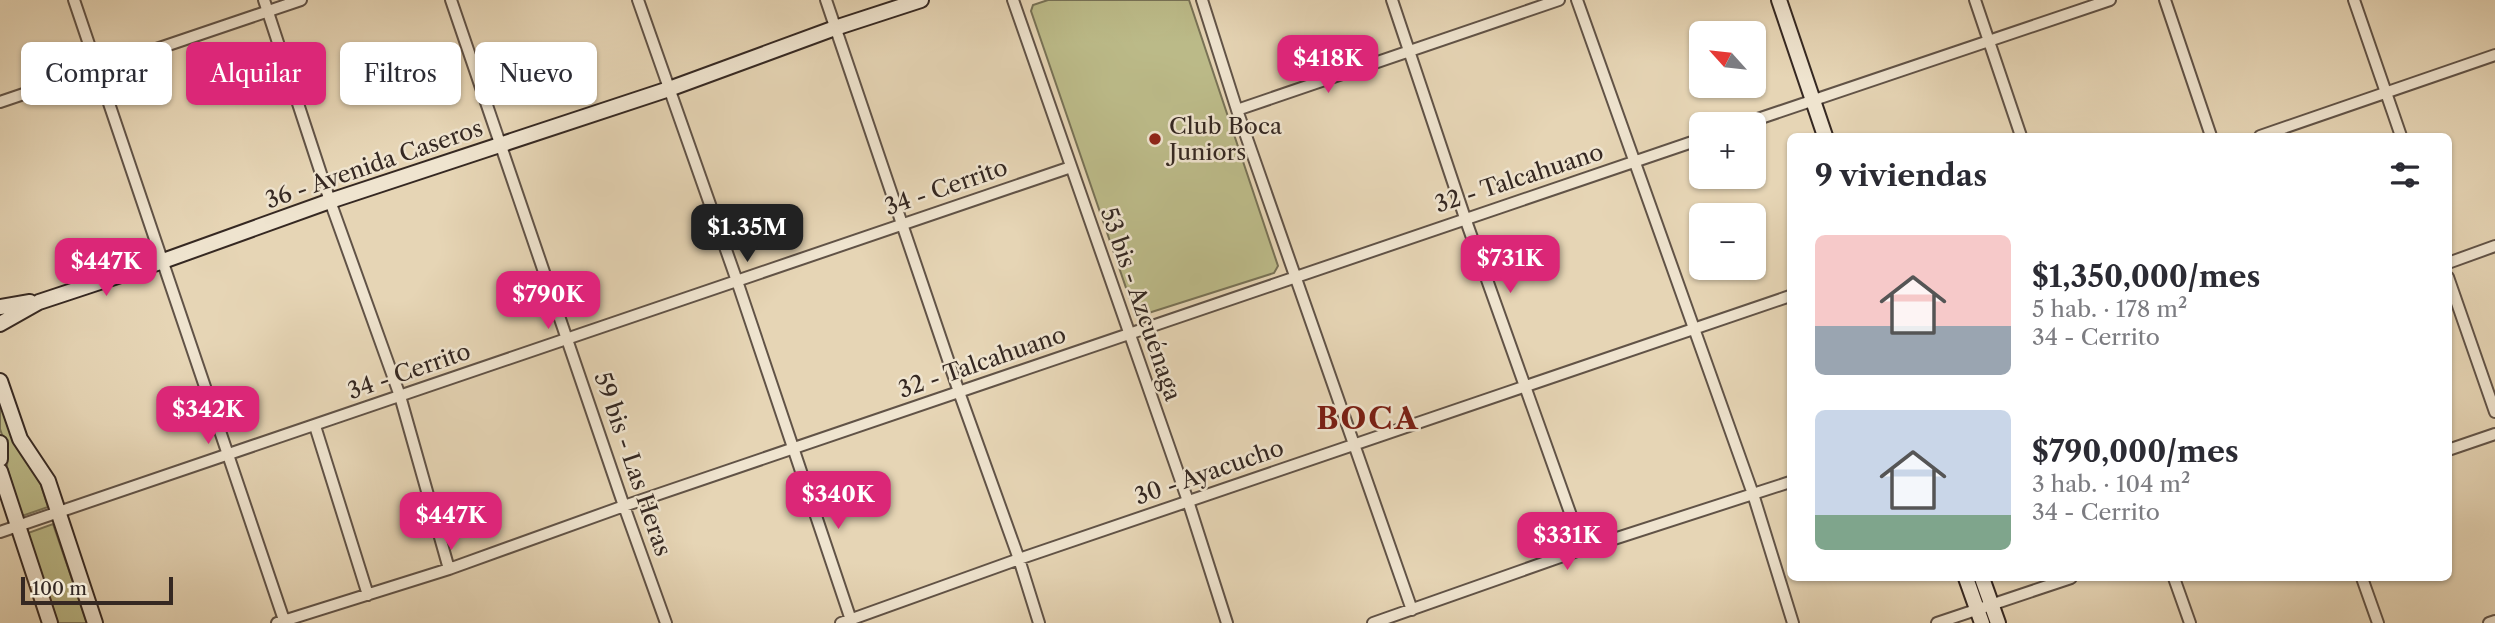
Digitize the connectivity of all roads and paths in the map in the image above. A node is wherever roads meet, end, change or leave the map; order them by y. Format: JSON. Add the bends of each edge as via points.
{"nodes":[{"id":1,"x":75,"y":0,"type":"edge"},
{"id":2,"x":301,"y":0,"type":"edge"},
{"id":3,"x":451,"y":0,"type":"edge"},
{"id":4,"x":639,"y":0,"type":"edge"},
{"id":5,"x":826,"y":0,"type":"edge"},
{"id":6,"x":921,"y":0,"type":"edge"},
{"id":7,"x":1013,"y":0,"type":"edge"},
{"id":8,"x":1202,"y":0,"type":"edge"},
{"id":9,"x":1392,"y":0,"type":"edge"},
{"id":10,"x":1559,"y":0,"type":"edge"},
{"id":11,"x":1577,"y":0,"type":"edge"},
{"id":12,"x":1779,"y":0,"type":"edge"},
{"id":13,"x":1975,"y":0,"type":"edge"},
{"id":14,"x":2110,"y":0,"type":"edge"},
{"id":15,"x":2165,"y":0,"type":"edge"},
{"id":16,"x":2354,"y":0,"type":"edge"},
{"id":17,"x":266,"y":6,"type":"edge"},
{"id":18,"x":835,"y":28,"type":"junction"},
{"id":19,"x":1988,"y":40,"type":"junction"},
{"id":20,"x":88,"y":42,"type":"edge"},
{"id":21,"x":169,"y":42,"type":"edge"},
{"id":22,"x":1409,"y":50,"type":"junction"},
{"id":23,"x":2495,"y":55,"type":"edge"},
{"id":24,"x":668,"y":89,"type":"junction"},
{"id":25,"x":2386,"y":92,"type":"junction"},
{"id":26,"x":21,"y":95,"type":"edge"},
{"id":27,"x":1813,"y":100,"type":"junction"},
{"id":28,"x":0,"y":102,"type":"edge"},
{"id":29,"x":109,"y":105,"type":"edge"},
{"id":30,"x":1237,"y":110,"type":"junction"},
{"id":31,"x":1766,"y":116,"type":"edge"},
{"id":32,"x":1824,"y":133,"type":"edge"},
{"id":33,"x":2020,"y":133,"type":"edge"},
{"id":34,"x":2210,"y":133,"type":"edge"},
{"id":35,"x":2269,"y":133,"type":"edge"},
{"id":36,"x":2400,"y":133,"type":"edge"},
{"id":37,"x":1689,"y":143,"type":"edge"},
{"id":38,"x":501,"y":145,"type":"junction"},
{"id":39,"x":1636,"y":162,"type":"junction"},
{"id":40,"x":1071,"y":167,"type":"junction"},
{"id":41,"x":330,"y":201,"type":"junction"},
{"id":42,"x":1465,"y":218,"type":"junction"},
{"id":43,"x":904,"y":225,"type":"junction"},
{"id":44,"x":2495,"y":246,"type":"edge"},
{"id":45,"x":163,"y":261,"type":"junction"},
{"id":46,"x":2452,"y":261,"type":"edge"},
{"id":47,"x":1297,"y":277,"type":"junction"},
{"id":48,"x":737,"y":281,"type":"junction"},
{"id":49,"x":2452,"y":288,"type":"edge"},
{"id":50,"x":1787,"y":297,"type":"edge"},
{"id":51,"x":39,"y":302,"type":"junction"},
{"id":52,"x":0,"y":307,"type":"edge"},
{"id":53,"x":0,"y":324,"type":"edge"},
{"id":54,"x":1694,"y":328,"type":"junction"},
{"id":55,"x":1129,"y":333,"type":"junction"},
{"id":56,"x":567,"y":338,"type":"junction"},
{"id":57,"x":0,"y":380,"type":"edge"},
{"id":58,"x":1525,"y":385,"type":"junction"},
{"id":59,"x":960,"y":392,"type":"junction"},
{"id":60,"x":400,"y":396,"type":"junction"},
{"id":61,"x":2495,"y":412,"type":"edge"},
{"id":62,"x":315,"y":426,"type":"junction"},
{"id":63,"x":2495,"y":434,"type":"edge"},
{"id":64,"x":0,"y":443,"type":"edge"},
{"id":65,"x":1354,"y":444,"type":"junction"},
{"id":66,"x":2452,"y":449,"type":"edge"},
{"id":67,"x":794,"y":450,"type":"junction"},
{"id":68,"x":228,"y":454,"type":"junction"},
{"id":69,"x":0,"y":459,"type":"edge"},
{"id":70,"x":0,"y":471,"type":"edge"},
{"id":71,"x":1787,"y":483,"type":"edge"},
{"id":72,"x":1753,"y":494,"type":"junction"},
{"id":73,"x":1188,"y":501,"type":"junction"},
{"id":74,"x":624,"y":506,"type":"junction"},
{"id":75,"x":58,"y":512,"type":"junction"},
{"id":76,"x":17,"y":526,"type":"junction"},
{"id":77,"x":0,"y":533,"type":"edge"},
{"id":78,"x":1583,"y":550,"type":"junction"},
{"id":79,"x":1019,"y":559,"type":"junction"},
{"id":80,"x":449,"y":569,"type":"junction"},
{"id":81,"x":1967,"y":581,"type":"edge"},
{"id":82,"x":1983,"y":581,"type":"edge"},
{"id":83,"x":2062,"y":581,"type":"edge"},
{"id":84,"x":2175,"y":581,"type":"edge"},
{"id":85,"x":2363,"y":581,"type":"edge"},
{"id":86,"x":368,"y":595,"type":"junction"},
{"id":87,"x":1992,"y":604,"type":"junction"},
{"id":88,"x":1412,"y":610,"type":"junction"},
{"id":89,"x":1980,"y":617,"type":"edge"},
{"id":90,"x":2495,"y":621,"type":"edge"},
{"id":91,"x":282,"y":622,"type":"edge"},
{"id":92,"x":848,"y":622,"type":"edge"},
{"id":93,"x":50,"y":623,"type":"edge"},
{"id":94,"x":96,"y":623,"type":"edge"},
{"id":95,"x":666,"y":623,"type":"edge"},
{"id":96,"x":1039,"y":623,"type":"edge"},
{"id":97,"x":1227,"y":623,"type":"edge"},
{"id":98,"x":1373,"y":623,"type":"edge"},
{"id":99,"x":1794,"y":623,"type":"edge"},
{"id":100,"x":1937,"y":623,"type":"edge"},
{"id":101,"x":1998,"y":623,"type":"edge"},
{"id":102,"x":2190,"y":623,"type":"edge"},
{"id":103,"x":2378,"y":623,"type":"edge"},
{"id":104,"x":2489,"y":623,"type":"edge"}],
"edges":[{"from":1,"to":20,"type":"street"},
{"from":2,"to":17,"type":"street"},
{"from":3,"to":38,"type":"street","name":"59 bis - Las Heras"},
{"from":4,"to":24,"type":"street"},
{"from":5,"to":18,"type":"street"},
{"from":6,"to":18,"type":"main road","name":"36 - Avenida Caseros"},
{"from":7,"to":40,"type":"street","name":"53 bis - Azcuénaga"},
{"from":8,"to":30,"type":"street"},
{"from":9,"to":22,"type":"street"},
{"from":10,"to":22,"type":"street"},
{"from":11,"to":39,"type":"street"},
{"from":12,"to":27,"type":"main road"},
{"from":13,"to":19,"type":"street"},
{"from":14,"to":19,"type":"street"},
{"from":15,"to":34,"type":"street"},
{"from":16,"to":25,"type":"street"},
{"from":17,"to":21,"type":"street"},
{"from":17,"to":41,"type":"street"},
{"from":18,"to":24,"type":"main road","name":"36 - Avenida Caseros"},
{"from":18,"to":43,"type":"street"},
{"from":19,"to":27,"type":"street"},
{"from":19,"to":33,"type":"street"},
{"from":22,"to":30,"type":"street"},
{"from":22,"to":42,"type":"street"},
{"from":23,"to":25,"type":"street"},
{"from":24,"to":38,"type":"main road","name":"36 - Avenida Caseros"},
{"from":24,"to":48,"type":"street"},
{"from":25,"to":35,"type":"street"},
{"from":25,"to":36,"type":"street"},
{"from":26,"to":28,"type":"street"},
{"from":27,"to":31,"type":"street"},
{"from":27,"to":32,"type":"main road"},
{"from":29,"to":45,"type":"street"},
{"from":30,"to":47,"type":"street"},
{"from":37,"to":39,"type":"street","name":"32 - Talcahuano"},
{"from":38,"to":41,"type":"main road","name":"36 - Avenida Caseros"},
{"from":38,"to":56,"type":"street","name":"59 bis - Las Heras"},
{"from":39,"to":42,"type":"street","name":"32 - Talcahuano"},
{"from":39,"to":54,"type":"street"},
{"from":40,"to":43,"type":"street","name":"34 - Cerrito"},
{"from":40,"to":55,"type":"street","name":"53 bis - Azcuénaga"},
{"from":41,"to":45,"type":"main road","name":"36 - Avenida Caseros"},
{"from":41,"to":60,"type":"street"},
{"from":42,"to":47,"type":"street","name":"32 - Talcahuano"},
{"from":42,"to":58,"type":"street"},
{"from":43,"to":48,"type":"street","name":"34 - Cerrito"},
{"from":43,"to":59,"type":"street"},
{"from":44,"to":46,"type":"street"},
{"from":45,"to":51,"type":"main road","name":"36 - Avenida Caseros"},
{"from":45,"to":68,"type":"street"},
{"from":47,"to":55,"type":"street","name":"32 - Talcahuano"},
{"from":47,"to":65,"type":"street"},
{"from":48,"to":56,"type":"street","name":"34 - Cerrito"},
{"from":48,"to":67,"type":"street"},
{"from":49,"to":61,"type":"street"},
{"from":50,"to":54,"type":"street","name":"30 - Ayacucho"},
{"from":51,"to":52,"type":"main road","name":"36 - Avenida Caseros"},
{"from":51,"to":53,"type":"main road","name":"36 - Avenida Caseros"},
{"from":54,"to":58,"type":"street","name":"30 - Ayacucho"},
{"from":54,"to":72,"type":"street"},
{"from":55,"to":59,"type":"street","name":"32 - Talcahuano"},
{"from":55,"to":73,"type":"street","name":"53 bis - Azcuénaga"},
{"from":56,"to":60,"type":"street","name":"34 - Cerrito"},
{"from":56,"to":74,"type":"street","name":"59 bis - Las Heras"},
{"from":57,"to":75,"type":"main road","via":[[20,439],[48,481]]},
{"from":58,"to":65,"type":"street","name":"30 - Ayacucho"},
{"from":58,"to":78,"type":"street"},
{"from":59,"to":67,"type":"street","name":"32 - Talcahuano"},
{"from":59,"to":79,"type":"street"},
{"from":60,"to":62,"type":"street","name":"34 - Cerrito"},
{"from":60,"to":80,"type":"street"},
{"from":62,"to":68,"type":"street","name":"34 - Cerrito"},
{"from":62,"to":86,"type":"street"},
{"from":63,"to":66,"type":"street"},
{"from":64,"to":69,"type":"main road"},
{"from":65,"to":73,"type":"street","name":"30 - Ayacucho"},
{"from":65,"to":88,"type":"street"},
{"from":67,"to":74,"type":"street","name":"32 - Talcahuano"},
{"from":67,"to":92,"type":"street"},
{"from":68,"to":75,"type":"street","name":"34 - Cerrito"},
{"from":68,"to":91,"type":"street"},
{"from":70,"to":76,"type":"main road"},
{"from":71,"to":72,"type":"street"},
{"from":72,"to":78,"type":"street"},
{"from":72,"to":99,"type":"street"},
{"from":73,"to":79,"type":"street","name":"30 - Ayacucho"},
{"from":73,"to":97,"type":"street","name":"53 bis - Azcuénaga"},
{"from":74,"to":80,"type":"street","name":"32 - Talcahuano"},
{"from":74,"to":95,"type":"street","name":"59 bis - Las Heras"},
{"from":75,"to":76,"type":"street","name":"34 - Cerrito"},
{"from":75,"to":94,"type":"main road"},
{"from":76,"to":77,"type":"street","name":"34 - Cerrito"},
{"from":76,"to":93,"type":"main road"},
{"from":78,"to":88,"type":"street"},
{"from":79,"to":92,"type":"street","name":"30 - Ayacucho"},
{"from":79,"to":96,"type":"street"},
{"from":80,"to":86,"type":"street","name":"32 - Talcahuano"},
{"from":81,"to":89,"type":"main road"},
{"from":82,"to":87,"type":"main road"},
{"from":83,"to":87,"type":"street"},
{"from":84,"to":102,"type":"street"},
{"from":85,"to":103,"type":"street"},
{"from":86,"to":91,"type":"street","name":"32 - Talcahuano"},
{"from":87,"to":89,"type":"street"},
{"from":87,"to":101,"type":"main road"},
{"from":88,"to":98,"type":"street"},
{"from":89,"to":100,"type":"street"},
{"from":90,"to":104,"type":"street"}]}
